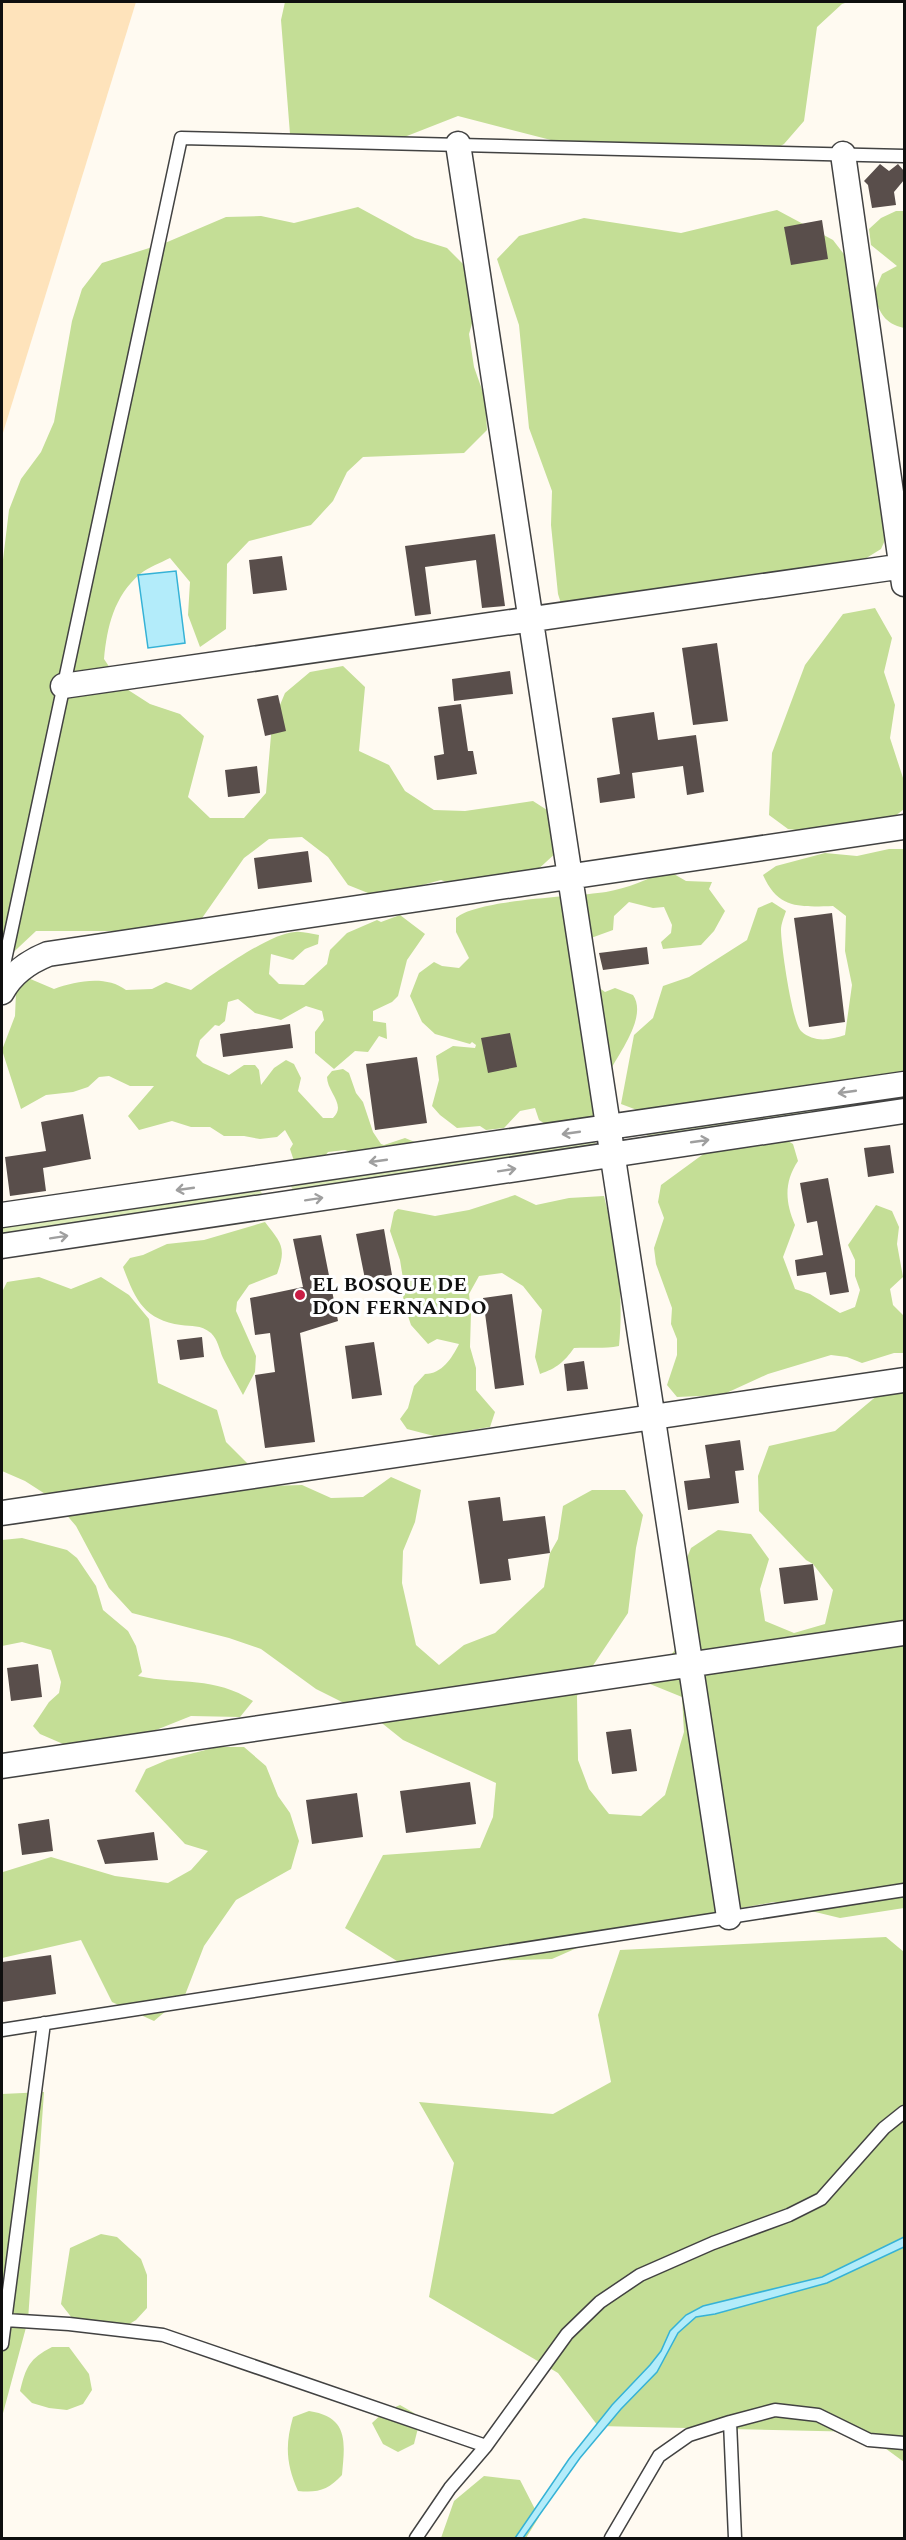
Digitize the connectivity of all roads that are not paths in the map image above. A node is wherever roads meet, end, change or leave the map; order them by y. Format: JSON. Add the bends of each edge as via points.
{"nodes":[{"id":1,"x":458,"y":144,"type":"junction"},
{"id":2,"x":843,"y":154,"type":"junction"},
{"id":3,"x":904,"y":156,"type":"edge"},
{"id":4,"x":904,"y":572,"type":"edge"},
{"id":5,"x":531,"y":619,"type":"junction"},
{"id":6,"x":63,"y":686,"type":"junction"},
{"id":7,"x":904,"y":827,"type":"edge"},
{"id":8,"x":570,"y":877,"type":"junction"},
{"id":9,"x":2,"y":974,"type":"edge"},
{"id":10,"x":2,"y":993,"type":"edge"},
{"id":11,"x":904,"y":1084,"type":"edge"},
{"id":12,"x":904,"y":1111,"type":"edge"},
{"id":13,"x":609,"y":1127,"type":"junction"},
{"id":14,"x":612,"y":1154,"type":"junction"},
{"id":15,"x":277,"y":1190,"type":"junction"},
{"id":16,"x":2,"y":1215,"type":"edge"},
{"id":17,"x":2,"y":1246,"type":"edge"},
{"id":18,"x":904,"y":1380,"type":"edge"},
{"id":19,"x":653,"y":1417,"type":"junction"},
{"id":20,"x":2,"y":1513,"type":"edge"},
{"id":21,"x":904,"y":1633,"type":"edge"},
{"id":22,"x":691,"y":1664,"type":"junction"},
{"id":23,"x":2,"y":1766,"type":"edge"},
{"id":24,"x":904,"y":1890,"type":"edge"},
{"id":25,"x":729,"y":1917,"type":"junction"},
{"id":26,"x":44,"y":2023,"type":"junction"},
{"id":27,"x":2,"y":2030,"type":"edge"},
{"id":28,"x":904,"y":2112,"type":"edge"},
{"id":29,"x":4,"y":2320,"type":"junction"},
{"id":30,"x":2,"y":2344,"type":"edge"},
{"id":31,"x":729,"y":2422,"type":"junction"},
{"id":32,"x":904,"y":2443,"type":"edge"},
{"id":33,"x":486,"y":2446,"type":"junction"},
{"id":34,"x":416,"y":2538,"type":"edge"},
{"id":35,"x":611,"y":2538,"type":"edge"},
{"id":36,"x":735,"y":2538,"type":"edge"}],
"edges":[{"from":1,"to":2,"type":"lane"},
{"from":1,"to":5,"type":"street"},
{"from":1,"to":6,"type":"lane","via":[[181,138]]},
{"from":2,"to":3,"type":"lane"},
{"from":2,"to":4,"type":"street"},
{"from":4,"to":5,"type":"street"},
{"from":5,"to":6,"type":"street"},
{"from":5,"to":8,"type":"street"},
{"from":6,"to":9,"type":"lane"},
{"from":7,"to":8,"type":"street"},
{"from":8,"to":10,"type":"street","via":[[48,954],[16,972]]},
{"from":8,"to":13,"type":"street"},
{"from":11,"to":13,"type":"street","one_way":true},
{"from":14,"to":12,"type":"street","one_way":true},
{"from":13,"to":14,"type":"street"},
{"from":13,"to":15,"type":"street","one_way":true},
{"from":15,"to":14,"type":"street","one_way":true},
{"from":14,"to":19,"type":"street"},
{"from":15,"to":16,"type":"street","one_way":true},
{"from":17,"to":15,"type":"street","one_way":true},
{"from":18,"to":19,"type":"street"},
{"from":19,"to":20,"type":"street"},
{"from":19,"to":22,"type":"street"},
{"from":21,"to":22,"type":"street"},
{"from":22,"to":23,"type":"street"},
{"from":22,"to":25,"type":"street"},
{"from":24,"to":25,"type":"lane"},
{"from":25,"to":26,"type":"lane"},
{"from":26,"to":27,"type":"lane"},
{"from":26,"to":29,"type":"lane"},
{"from":28,"to":33,"type":"lane","via":[[884,2128],[821,2199],[640,2275],[600,2302],[567,2334]]},
{"from":29,"to":30,"type":"lane"},
{"from":29,"to":33,"type":"lane","via":[[163,2335]]},
{"from":31,"to":32,"type":"lane","via":[[775,2410],[818,2415],[869,2440]]},
{"from":31,"to":35,"type":"lane","via":[[689,2435],[659,2456]]},
{"from":31,"to":36,"type":"lane"},
{"from":33,"to":34,"type":"lane","via":[[450,2488]]}]}
